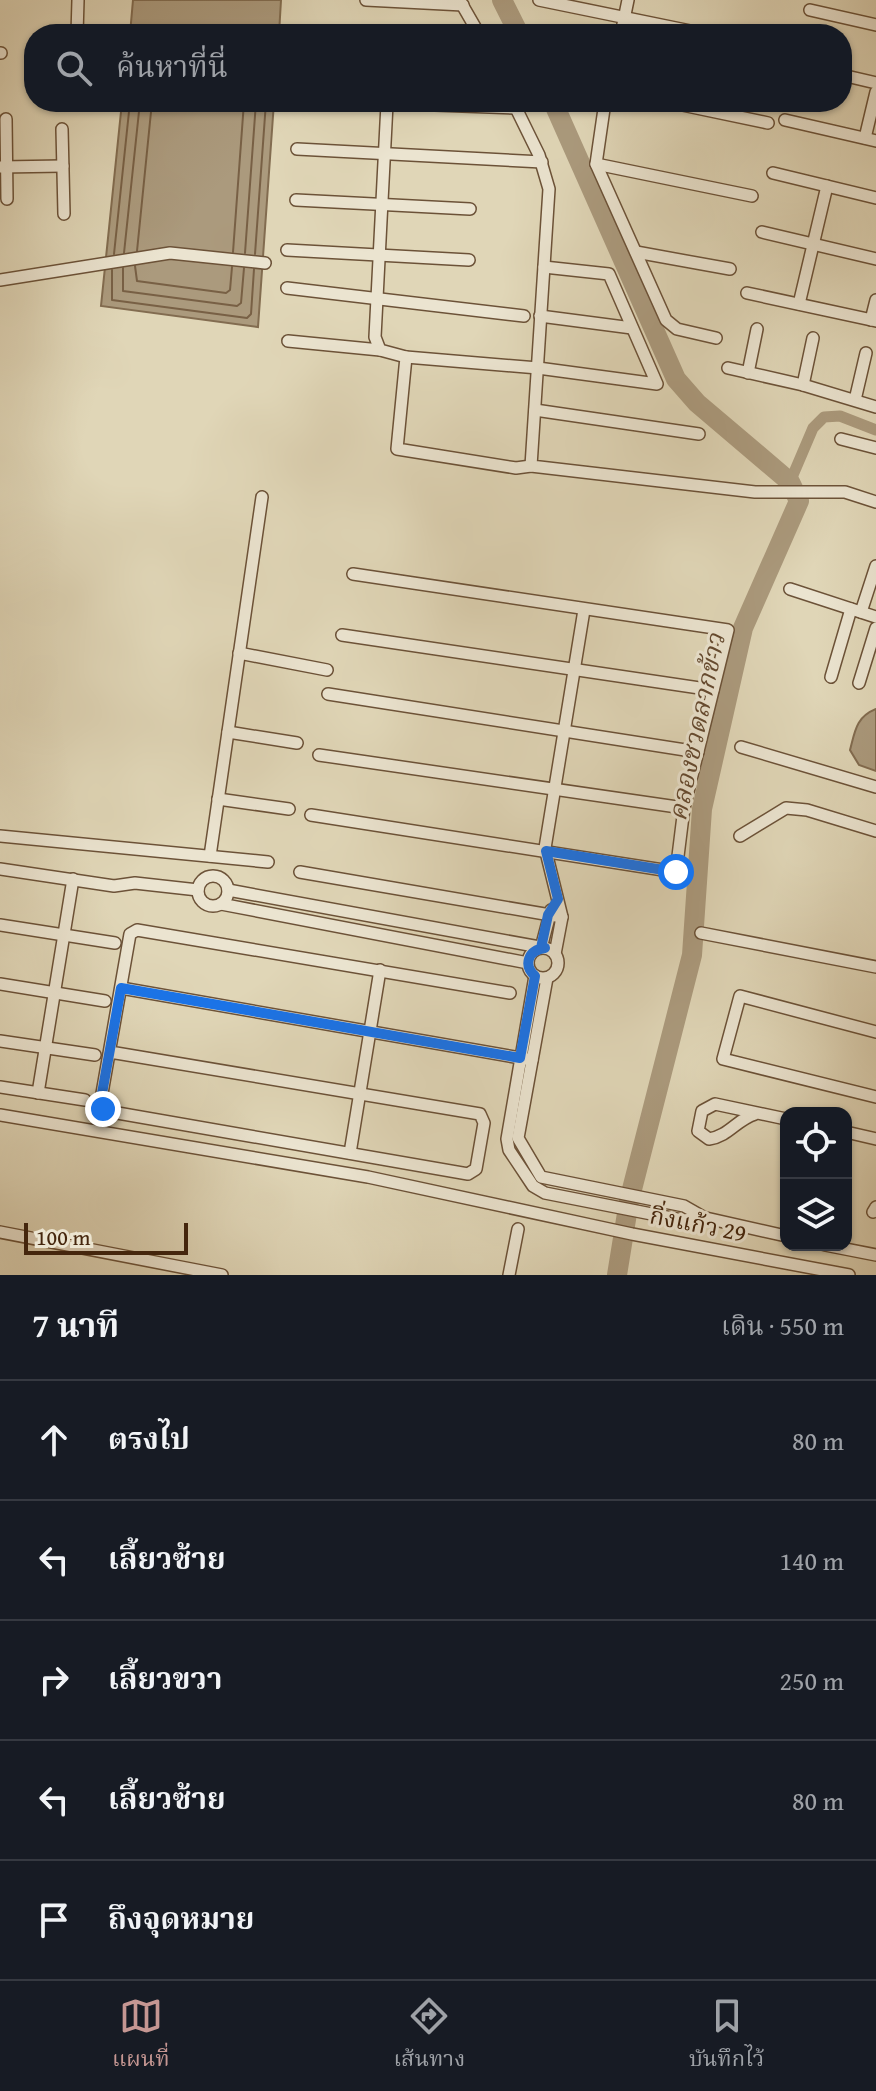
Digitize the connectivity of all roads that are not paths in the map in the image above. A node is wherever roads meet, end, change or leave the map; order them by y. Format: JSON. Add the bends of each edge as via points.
{"nodes":[{"id":1,"x":78,"y":0,"type":"edge"},
{"id":2,"x":366,"y":0,"type":"edge"},
{"id":3,"x":539,"y":0,"type":"edge"},
{"id":4,"x":628,"y":0,"type":"edge"},
{"id":5,"x":461,"y":2,"type":"edge"},
{"id":6,"x":810,"y":10,"type":"dead end"},
{"id":7,"x":625,"y":17,"type":"junction"},
{"id":8,"x":77,"y":24,"type":"edge"},
{"id":9,"x":473,"y":24,"type":"edge"},
{"id":10,"x":623,"y":24,"type":"edge"},
{"id":11,"x":658,"y":24,"type":"edge"},
{"id":12,"x":876,"y":25,"type":"edge"},
{"id":13,"x":852,"y":77,"type":"edge"},
{"id":14,"x":876,"y":83,"type":"edge"},
{"id":15,"x":876,"y":92,"type":"edge"},
{"id":16,"x":387,"y":112,"type":"edge"},
{"id":17,"x":517,"y":112,"type":"edge"},
{"id":18,"x":604,"y":112,"type":"edge"},
{"id":19,"x":716,"y":112,"type":"edge"},
{"id":20,"x":6,"y":119,"type":"dead end"},
{"id":21,"x":785,"y":120,"type":"dead end"},
{"id":22,"x":768,"y":123,"type":"dead end"},
{"id":23,"x":62,"y":129,"type":"dead end"},
{"id":24,"x":871,"y":140,"type":"edge"},
{"id":25,"x":297,"y":149,"type":"dead end"},
{"id":26,"x":385,"y":155,"type":"junction"},
{"id":27,"x":542,"y":162,"type":"junction"},
{"id":28,"x":596,"y":164,"type":"junction"},
{"id":29,"x":63,"y":166,"type":"junction"},
{"id":30,"x":3,"y":168,"type":"edge"},
{"id":31,"x":773,"y":173,"type":"dead end"},
{"id":32,"x":827,"y":186,"type":"junction"},
{"id":33,"x":752,"y":196,"type":"dead end"},
{"id":34,"x":876,"y":198,"type":"edge"},
{"id":35,"x":7,"y":199,"type":"dead end"},
{"id":36,"x":296,"y":200,"type":"dead end"},
{"id":37,"x":382,"y":204,"type":"junction"},
{"id":38,"x":470,"y":209,"type":"dead end"},
{"id":39,"x":64,"y":214,"type":"dead end"},
{"id":40,"x":762,"y":232,"type":"dead end"},
{"id":41,"x":813,"y":244,"type":"junction"},
{"id":42,"x":287,"y":250,"type":"dead end"},
{"id":43,"x":636,"y":252,"type":"junction"},
{"id":44,"x":379,"y":256,"type":"junction"},
{"id":45,"x":876,"y":259,"type":"edge"},
{"id":46,"x":469,"y":260,"type":"dead end"},
{"id":47,"x":265,"y":263,"type":"dead end"},
{"id":48,"x":544,"y":267,"type":"junction"},
{"id":49,"x":730,"y":269,"type":"dead end"},
{"id":50,"x":0,"y":280,"type":"edge"},
{"id":51,"x":287,"y":288,"type":"dead end"},
{"id":52,"x":747,"y":293,"type":"dead end"},
{"id":53,"x":377,"y":300,"type":"junction"},
{"id":54,"x":876,"y":300,"type":"edge"},
{"id":55,"x":799,"y":304,"type":"junction"},
{"id":56,"x":524,"y":316,"type":"dead end"},
{"id":57,"x":540,"y":316,"type":"junction"},
{"id":58,"x":874,"y":321,"type":"edge"},
{"id":59,"x":632,"y":328,"type":"junction"},
{"id":60,"x":757,"y":329,"type":"dead end"},
{"id":61,"x":716,"y":338,"type":"dead end"},
{"id":62,"x":813,"y":338,"type":"dead end"},
{"id":63,"x":288,"y":341,"type":"dead end"},
{"id":64,"x":380,"y":350,"type":"junction"},
{"id":65,"x":866,"y":353,"type":"dead end"},
{"id":66,"x":406,"y":357,"type":"junction"},
{"id":67,"x":538,"y":368,"type":"junction"},
{"id":68,"x":728,"y":368,"type":"dead end"},
{"id":69,"x":748,"y":373,"type":"junction"},
{"id":70,"x":803,"y":385,"type":"junction"},
{"id":71,"x":855,"y":400,"type":"junction"},
{"id":72,"x":876,"y":407,"type":"edge"},
{"id":73,"x":535,"y":410,"type":"junction"},
{"id":74,"x":699,"y":434,"type":"dead end"},
{"id":75,"x":841,"y":439,"type":"dead end"},
{"id":76,"x":876,"y":448,"type":"edge"},
{"id":77,"x":531,"y":466,"type":"junction"},
{"id":78,"x":262,"y":497,"type":"dead end"},
{"id":79,"x":876,"y":502,"type":"edge"},
{"id":80,"x":876,"y":566,"type":"edge"},
{"id":81,"x":353,"y":574,"type":"dead end"},
{"id":82,"x":790,"y":589,"type":"dead end"},
{"id":83,"x":584,"y":610,"type":"junction"},
{"id":84,"x":856,"y":610,"type":"junction"},
{"id":85,"x":876,"y":617,"type":"edge"},
{"id":86,"x":876,"y":628,"type":"edge"},
{"id":87,"x":342,"y":635,"type":"dead end"},
{"id":88,"x":239,"y":653,"type":"junction"},
{"id":89,"x":327,"y":670,"type":"dead end"},
{"id":90,"x":575,"y":670,"type":"junction"},
{"id":91,"x":831,"y":677,"type":"dead end"},
{"id":92,"x":859,"y":683,"type":"dead end"},
{"id":93,"x":713,"y":690,"type":"junction"},
{"id":94,"x":328,"y":694,"type":"dead end"},
{"id":95,"x":564,"y":731,"type":"junction"},
{"id":96,"x":228,"y":732,"type":"junction"},
{"id":97,"x":297,"y":743,"type":"dead end"},
{"id":98,"x":741,"y":747,"type":"dead end"},
{"id":99,"x":698,"y":752,"type":"junction"},
{"id":100,"x":319,"y":755,"type":"dead end"},
{"id":101,"x":876,"y":787,"type":"edge"},
{"id":102,"x":555,"y":789,"type":"junction"},
{"id":103,"x":218,"y":799,"type":"junction"},
{"id":104,"x":684,"y":808,"type":"junction"},
{"id":105,"x":289,"y":809,"type":"dead end"},
{"id":106,"x":311,"y":815,"type":"dead end"},
{"id":107,"x":876,"y":831,"type":"edge"},
{"id":108,"x":0,"y":836,"type":"edge"},
{"id":109,"x":740,"y":836,"type":"dead end"},
{"id":110,"x":546,"y":851,"type":"junction"},
{"id":111,"x":210,"y":856,"type":"junction"},
{"id":112,"x":268,"y":862,"type":"dead end"},
{"id":113,"x":0,"y":869,"type":"edge"},
{"id":114,"x":300,"y":872,"type":"dead end"},
{"id":115,"x":73,"y":879,"type":"junction"},
{"id":116,"x":198,"y":890,"type":"junction"},
{"id":117,"x":228,"y":890,"type":"junction"},
{"id":118,"x":558,"y":899,"type":"junction"},
{"id":119,"x":221,"y":904,"type":"junction"},
{"id":120,"x":548,"y":915,"type":"junction"},
{"id":121,"x":562,"y":917,"type":"junction"},
{"id":122,"x":391,"y":920,"type":"junction"},
{"id":123,"x":0,"y":925,"type":"edge"},
{"id":124,"x":701,"y":933,"type":"dead end"},
{"id":125,"x":63,"y":935,"type":"junction"},
{"id":126,"x":387,"y":935,"type":"junction"},
{"id":127,"x":115,"y":943,"type":"dead end"},
{"id":128,"x":547,"y":950,"type":"junction"},
{"id":129,"x":528,"y":963,"type":"junction"},
{"id":130,"x":876,"y":967,"type":"edge"},
{"id":131,"x":380,"y":970,"type":"junction"},
{"id":132,"x":541,"y":977,"type":"junction"},
{"id":133,"x":0,"y":984,"type":"edge"},
{"id":134,"x":121,"y":988,"type":"junction"},
{"id":135,"x":54,"y":993,"type":"junction"},
{"id":136,"x":510,"y":993,"type":"dead end"},
{"id":137,"x":105,"y":1001,"type":"dead end"},
{"id":138,"x":369,"y":1030,"type":"junction"},
{"id":139,"x":876,"y":1032,"type":"edge"},
{"id":140,"x":0,"y":1041,"type":"edge"},
{"id":141,"x":46,"y":1048,"type":"junction"},
{"id":142,"x":110,"y":1052,"type":"junction"},
{"id":143,"x":95,"y":1055,"type":"dead end"},
{"id":144,"x":526,"y":1059,"type":"junction"},
{"id":145,"x":0,"y":1087,"type":"edge"},
{"id":146,"x":38,"y":1093,"type":"junction"},
{"id":147,"x":360,"y":1094,"type":"junction"},
{"id":148,"x":876,"y":1097,"type":"edge"},
{"id":149,"x":85,"y":1100,"type":"dead end"},
{"id":150,"x":755,"y":1114,"type":"junction"},
{"id":151,"x":0,"y":1115,"type":"edge"},
{"id":152,"x":780,"y":1118,"type":"edge"},
{"id":153,"x":852,"y":1133,"type":"edge"},
{"id":154,"x":876,"y":1139,"type":"edge"},
{"id":155,"x":350,"y":1153,"type":"junction"},
{"id":156,"x":560,"y":1190,"type":"junction"},
{"id":157,"x":706,"y":1218,"type":"junction"},
{"id":158,"x":518,"y":1229,"type":"dead end"},
{"id":159,"x":0,"y":1232,"type":"edge"},
{"id":160,"x":780,"y":1235,"type":"edge"},
{"id":161,"x":852,"y":1250,"type":"edge"},
{"id":162,"x":876,"y":1255,"type":"edge"},
{"id":163,"x":222,"y":1275,"type":"edge"},
{"id":164,"x":509,"y":1275,"type":"edge"},
{"id":165,"x":849,"y":1275,"type":"edge"}],
"edges":[{"from":1,"to":8,"type":"street"},
{"from":2,"to":5,"type":"street"},
{"from":3,"to":7,"type":"street"},
{"from":4,"to":7,"type":"street"},
{"from":5,"to":9,"type":"street"},
{"from":6,"to":12,"type":"street"},
{"from":7,"to":10,"type":"street"},
{"from":7,"to":11,"type":"street"},
{"from":13,"to":14,"type":"street"},
{"from":15,"to":24,"type":"street"},
{"from":16,"to":26,"type":"street"},
{"from":17,"to":27,"type":"street"},
{"from":18,"to":28,"type":"street"},
{"from":19,"to":22,"type":"street"},
{"from":20,"to":30,"type":"street"},
{"from":21,"to":24,"type":"street"},
{"from":23,"to":29,"type":"street"},
{"from":25,"to":26,"type":"street"},
{"from":26,"to":27,"type":"street"},
{"from":26,"to":37,"type":"street"},
{"from":27,"to":48,"type":"street","via":[[549,189]]},
{"from":28,"to":33,"type":"street"},
{"from":28,"to":43,"type":"street"},
{"from":29,"to":30,"type":"street"},
{"from":29,"to":39,"type":"street"},
{"from":30,"to":35,"type":"street"},
{"from":31,"to":32,"type":"street"},
{"from":32,"to":34,"type":"street"},
{"from":32,"to":41,"type":"street"},
{"from":36,"to":37,"type":"street"},
{"from":37,"to":38,"type":"street"},
{"from":37,"to":44,"type":"street"},
{"from":40,"to":41,"type":"street"},
{"from":41,"to":45,"type":"street"},
{"from":41,"to":55,"type":"street"},
{"from":42,"to":44,"type":"street"},
{"from":43,"to":49,"type":"street"},
{"from":43,"to":61,"type":"street","via":[[670,325]]},
{"from":44,"to":46,"type":"street"},
{"from":44,"to":53,"type":"street"},
{"from":47,"to":50,"type":"street","via":[[170,253]]},
{"from":48,"to":57,"type":"street"},
{"from":48,"to":59,"type":"street","via":[[609,274]]},
{"from":51,"to":53,"type":"street"},
{"from":52,"to":55,"type":"street"},
{"from":53,"to":56,"type":"street"},
{"from":53,"to":64,"type":"street","via":[[375,337]]},
{"from":54,"to":58,"type":"street"},
{"from":55,"to":58,"type":"street"},
{"from":57,"to":59,"type":"street"},
{"from":57,"to":67,"type":"street"},
{"from":59,"to":67,"type":"street","via":[[657,384]]},
{"from":60,"to":69,"type":"street"},
{"from":62,"to":70,"type":"street"},
{"from":63,"to":64,"type":"street"},
{"from":64,"to":66,"type":"street"},
{"from":65,"to":71,"type":"street"},
{"from":66,"to":67,"type":"street"},
{"from":66,"to":77,"type":"street","via":[[397,449]]},
{"from":67,"to":73,"type":"street"},
{"from":68,"to":69,"type":"street"},
{"from":69,"to":70,"type":"street"},
{"from":70,"to":71,"type":"street"},
{"from":71,"to":72,"type":"street"},
{"from":73,"to":74,"type":"street"},
{"from":73,"to":77,"type":"street"},
{"from":75,"to":76,"type":"street"},
{"from":77,"to":79,"type":"street","via":[[755,492],[845,492]]},
{"from":78,"to":88,"type":"street"},
{"from":80,"to":84,"type":"street"},
{"from":81,"to":83,"type":"street"},
{"from":82,"to":84,"type":"street"},
{"from":83,"to":90,"type":"street"},
{"from":83,"to":93,"type":"street","via":[[728,630]]},
{"from":84,"to":85,"type":"street"},
{"from":84,"to":91,"type":"street"},
{"from":86,"to":92,"type":"street"},
{"from":87,"to":90,"type":"street"},
{"from":88,"to":89,"type":"street"},
{"from":88,"to":96,"type":"street"},
{"from":90,"to":93,"type":"street"},
{"from":90,"to":95,"type":"street"},
{"from":93,"to":99,"type":"street"},
{"from":94,"to":95,"type":"street"},
{"from":95,"to":99,"type":"street"},
{"from":95,"to":102,"type":"street"},
{"from":96,"to":97,"type":"street"},
{"from":96,"to":103,"type":"street"},
{"from":98,"to":101,"type":"street"},
{"from":99,"to":104,"type":"street"},
{"from":100,"to":102,"type":"street"},
{"from":102,"to":104,"type":"street"},
{"from":102,"to":110,"type":"street"},
{"from":103,"to":105,"type":"street"},
{"from":103,"to":111,"type":"street"},
{"from":104,"to":110,"type":"street","via":[[676,872]]},
{"from":106,"to":110,"type":"street"},
{"from":107,"to":109,"type":"street","via":[[786,808]]},
{"from":108,"to":111,"type":"street"},
{"from":110,"to":118,"type":"street"},
{"from":111,"to":112,"type":"street"},
{"from":113,"to":115,"type":"street"},
{"from":114,"to":120,"type":"street"},
{"from":115,"to":116,"type":"street"},
{"from":115,"to":125,"type":"street"},
{"from":116,"to":117,"type":"street","via":[[211,876],[223,879]]},
{"from":116,"to":119,"type":"street","via":[[205,904]]},
{"from":117,"to":119,"type":"street"},
{"from":117,"to":122,"type":"street"},
{"from":118,"to":120,"type":"street"},
{"from":118,"to":121,"type":"street"},
{"from":119,"to":126,"type":"street"},
{"from":120,"to":121,"type":"street"},
{"from":120,"to":128,"type":"street"},
{"from":121,"to":128,"type":"street"},
{"from":122,"to":126,"type":"street"},
{"from":122,"to":128,"type":"street"},
{"from":123,"to":125,"type":"street"},
{"from":124,"to":130,"type":"street"},
{"from":125,"to":127,"type":"street"},
{"from":125,"to":135,"type":"street"},
{"from":126,"to":129,"type":"street"},
{"from":128,"to":129,"type":"street","via":[[533,952]]},
{"from":128,"to":132,"type":"street","via":[[558,966]]},
{"from":129,"to":132,"type":"street"},
{"from":131,"to":134,"type":"street","via":[[137,930],[130,934]]},
{"from":131,"to":136,"type":"street"},
{"from":131,"to":138,"type":"street"},
{"from":132,"to":144,"type":"street"},
{"from":133,"to":135,"type":"street"},
{"from":134,"to":138,"type":"street"},
{"from":134,"to":142,"type":"street"},
{"from":135,"to":137,"type":"street"},
{"from":135,"to":141,"type":"street"},
{"from":138,"to":144,"type":"street"},
{"from":138,"to":147,"type":"street"},
{"from":139,"to":148,"type":"street","via":[[740,996],[723,1059]]},
{"from":140,"to":141,"type":"street"},
{"from":141,"to":143,"type":"street"},
{"from":141,"to":146,"type":"street"},
{"from":142,"to":147,"type":"street"},
{"from":142,"to":155,"type":"street","via":[[101,1099],[106,1111]]},
{"from":144,"to":156,"type":"street","via":[[507,1145],[533,1186]]},
{"from":145,"to":146,"type":"street"},
{"from":146,"to":149,"type":"street"},
{"from":147,"to":155,"type":"street"},
{"from":147,"to":155,"type":"street","via":[[480,1114],[484,1123],[476,1169],[468,1174]]},
{"from":150,"to":150,"type":"street","via":[[725,1136],[709,1139],[698,1131],[708,1106]]},
{"from":150,"to":152,"type":"street"},
{"from":151,"to":165,"type":"street","name":"กิ่งแก้ว 29","via":[[368,1177]]},
{"from":153,"to":154,"type":"street"},
{"from":156,"to":157,"type":"street","via":[[682,1220]]},
{"from":156,"to":157,"type":"street","via":[[684,1206]]},
{"from":157,"to":160,"type":"street"},
{"from":158,"to":164,"type":"street"},
{"from":159,"to":163,"type":"street"},
{"from":161,"to":162,"type":"street"}]}
